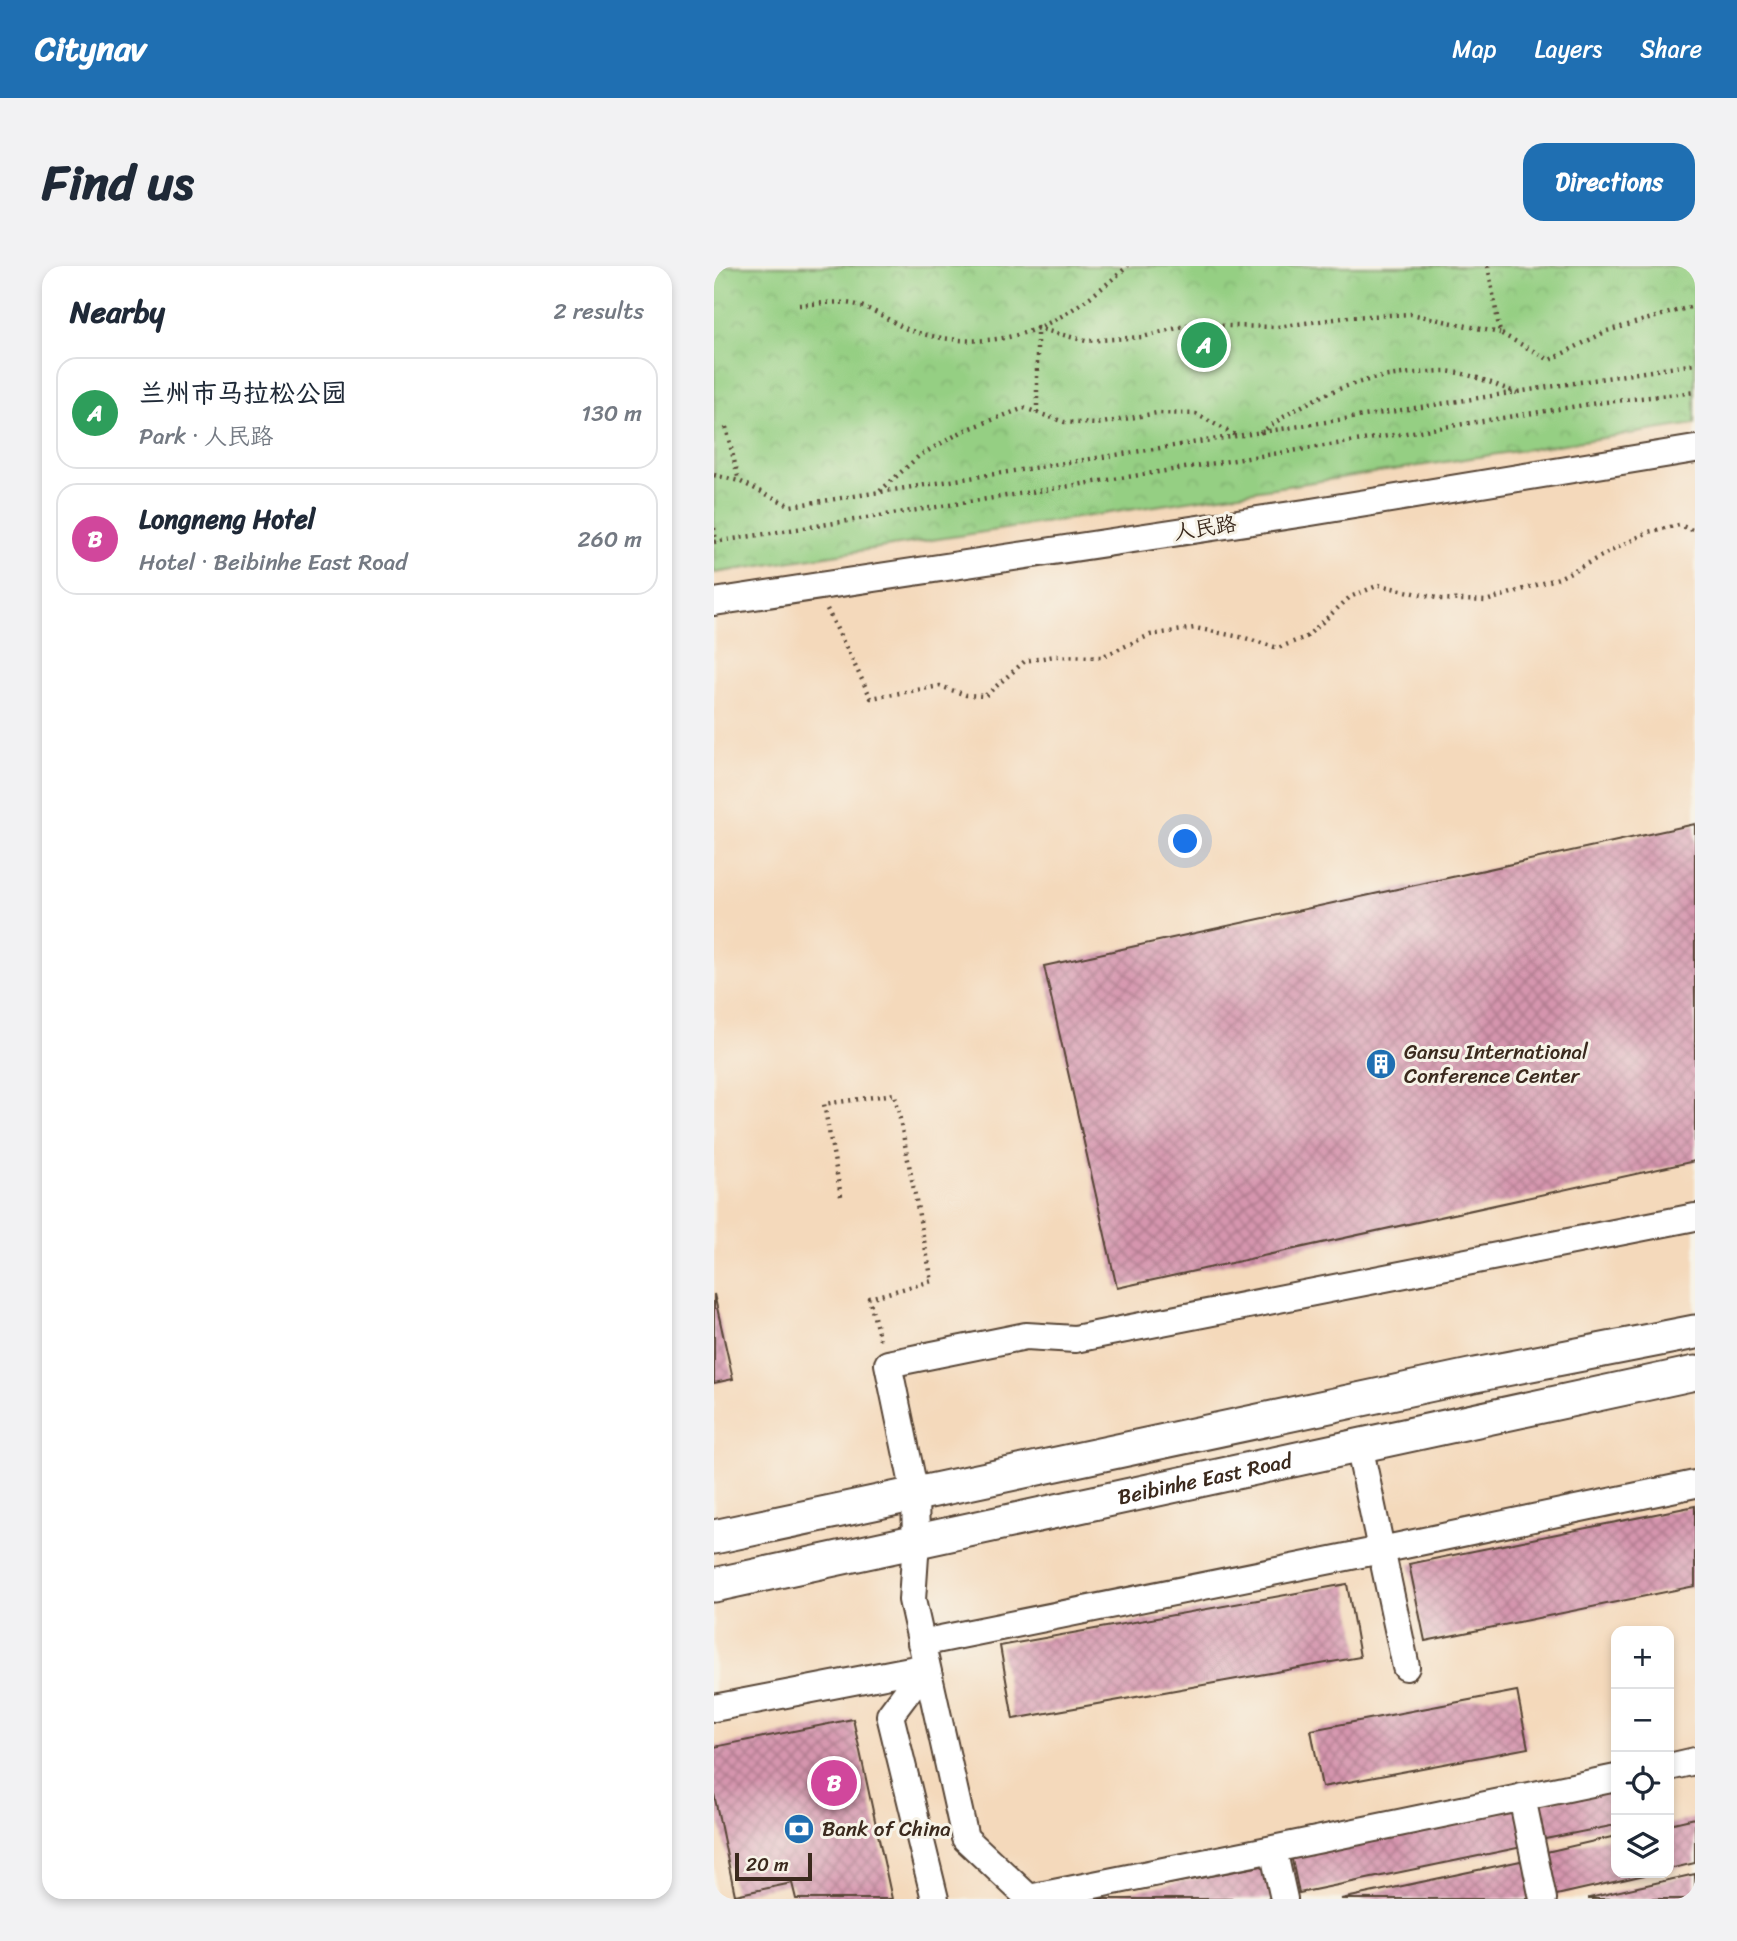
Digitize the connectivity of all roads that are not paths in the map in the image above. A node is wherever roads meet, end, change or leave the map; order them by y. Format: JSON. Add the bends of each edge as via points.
{"nodes":[{"id":1,"x":1695,"y":449,"type":"edge"},
{"id":2,"x":714,"y":602,"type":"edge"},
{"id":3,"x":1695,"y":1217,"type":"edge"},
{"id":4,"x":1695,"y":1332,"type":"edge"},
{"id":5,"x":1695,"y":1373,"type":"edge"},
{"id":6,"x":1359,"y":1445,"type":"junction"},
{"id":7,"x":1695,"y":1484,"type":"edge"},
{"id":8,"x":915,"y":1494,"type":"junction"},
{"id":9,"x":714,"y":1537,"type":"edge"},
{"id":10,"x":916,"y":1541,"type":"junction"},
{"id":11,"x":1381,"y":1550,"type":"junction"},
{"id":12,"x":714,"y":1585,"type":"edge"},
{"id":13,"x":923,"y":1655,"type":"junction"},
{"id":14,"x":1406,"y":1667,"type":"dead end"},
{"id":15,"x":714,"y":1708,"type":"edge"},
{"id":16,"x":1695,"y":1761,"type":"edge"},
{"id":17,"x":1674,"y":1766,"type":"edge"},
{"id":18,"x":1611,"y":1779,"type":"edge"},
{"id":19,"x":1522,"y":1797,"type":"junction"},
{"id":20,"x":1273,"y":1849,"type":"junction"},
{"id":21,"x":1071,"y":1894,"type":"edge"},
{"id":22,"x":934,"y":1899,"type":"edge"},
{"id":23,"x":1284,"y":1899,"type":"edge"},
{"id":24,"x":1543,"y":1899,"type":"edge"}],
"edges":[{"from":1,"to":2,"type":"street","name":"人民路"},
{"from":3,"to":8,"type":"street","via":[[1075,1339],[1026,1336],[888,1364]]},
{"from":4,"to":8,"type":"main road"},
{"from":5,"to":6,"type":"main road","name":"Beibinhe East Road"},
{"from":6,"to":10,"type":"main road","name":"Beibinhe East Road"},
{"from":6,"to":11,"type":"street"},
{"from":7,"to":11,"type":"street"},
{"from":8,"to":9,"type":"main road"},
{"from":8,"to":10,"type":"street"},
{"from":10,"to":12,"type":"main road","name":"Beibinhe East Road"},
{"from":10,"to":13,"type":"street","via":[[912,1601]]},
{"from":11,"to":13,"type":"street"},
{"from":11,"to":14,"type":"street"},
{"from":13,"to":15,"type":"street"},
{"from":13,"to":21,"type":"street","via":[[965,1838],[1029,1898]]},
{"from":13,"to":22,"type":"street","via":[[890,1715]]},
{"from":16,"to":17,"type":"street"},
{"from":18,"to":19,"type":"street"},
{"from":19,"to":20,"type":"street"},
{"from":19,"to":24,"type":"street"},
{"from":20,"to":21,"type":"street"},
{"from":20,"to":23,"type":"street"}]}
